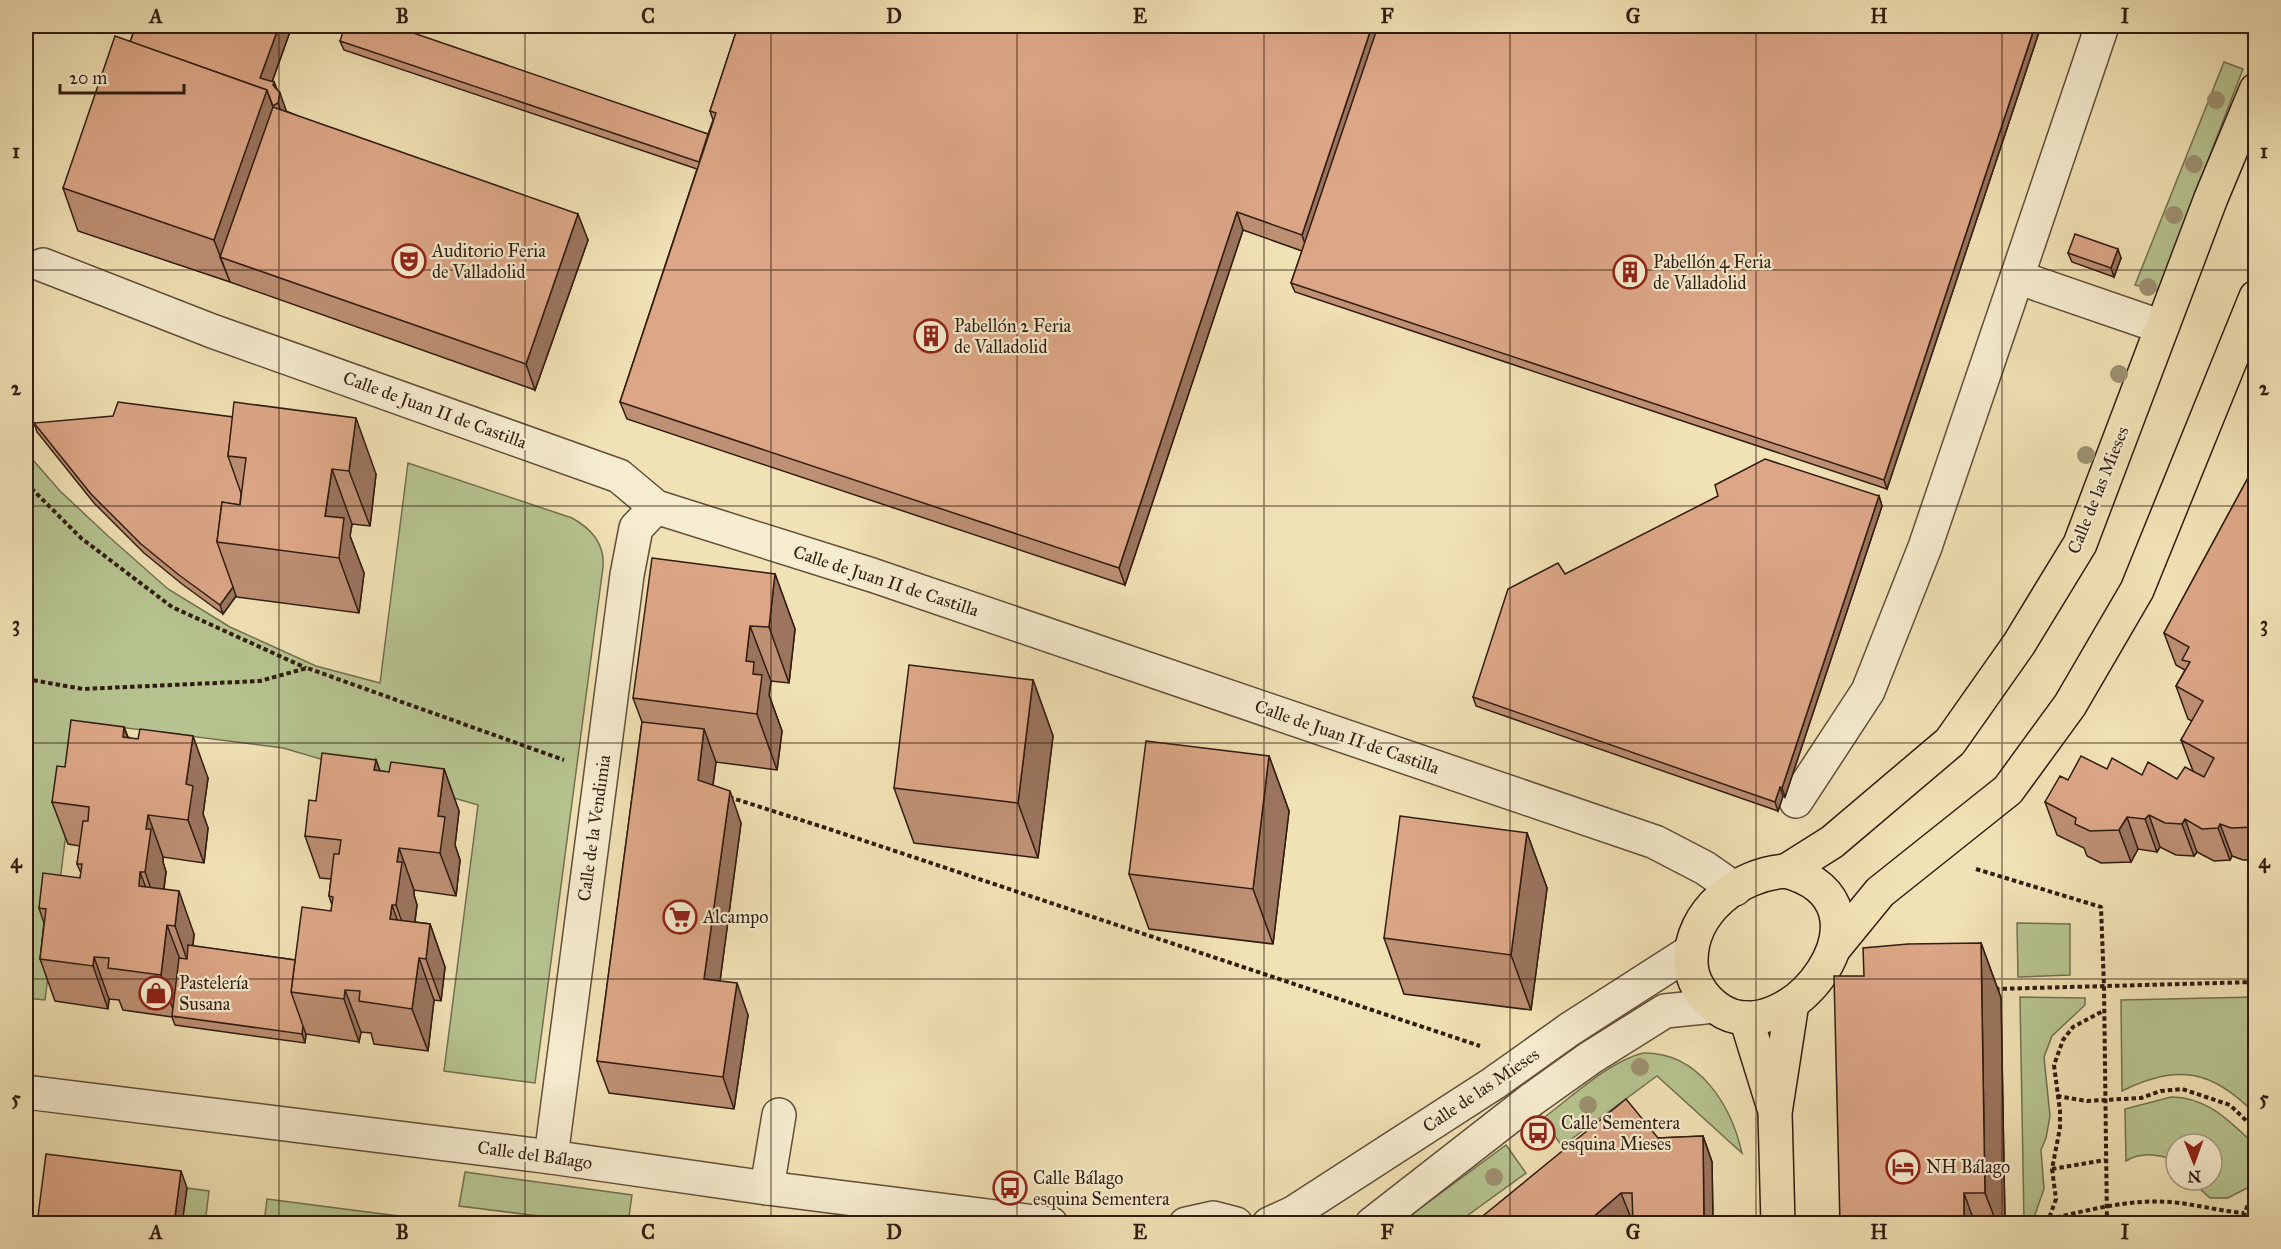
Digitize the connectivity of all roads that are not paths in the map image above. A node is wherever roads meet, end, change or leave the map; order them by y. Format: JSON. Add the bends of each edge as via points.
{"nodes":[{"id":1,"x":2102,"y":26,"type":"edge"},
{"id":2,"x":2256,"y":90,"type":"edge"},
{"id":3,"x":43,"y":265,"type":"dead end"},
{"id":4,"x":2017,"y":277,"type":"junction"},
{"id":5,"x":2256,"y":297,"type":"edge"},
{"id":6,"x":2162,"y":327,"type":"junction"},
{"id":7,"x":656,"y":507,"type":"junction"},
{"id":8,"x":1796,"y":801,"type":"dead end"},
{"id":9,"x":1786,"y":871,"type":"junction"},
{"id":10,"x":1735,"y":889,"type":"junction"},
{"id":11,"x":1835,"y":947,"type":"junction"},
{"id":12,"x":1690,"y":952,"type":"junction"},
{"id":13,"x":1792,"y":1003,"type":"junction"},
{"id":14,"x":1714,"y":1006,"type":"junction"},
{"id":15,"x":1746,"y":1018,"type":"junction"},
{"id":16,"x":26,"y":1092,"type":"edge"},
{"id":17,"x":1775,"y":1113,"type":"junction"},
{"id":18,"x":779,"y":1115,"type":"dead end"},
{"id":19,"x":551,"y":1157,"type":"junction"},
{"id":20,"x":767,"y":1188,"type":"junction"},
{"id":21,"x":1044,"y":1223,"type":"edge"},
{"id":22,"x":1051,"y":1224,"type":"edge"},
{"id":23,"x":1186,"y":1224,"type":"edge"},
{"id":24,"x":1236,"y":1224,"type":"edge"},
{"id":25,"x":1269,"y":1224,"type":"edge"},
{"id":26,"x":1372,"y":1224,"type":"edge"},
{"id":27,"x":1778,"y":1224,"type":"edge"}],
"edges":[{"from":1,"to":4,"type":"street"},
{"from":2,"to":6,"type":"main road","name":"Calle de las Mieses"},
{"from":3,"to":7,"type":"street","name":"Calle de Juan II de Castilla","via":[[212,332],[619,476]]},
{"from":4,"to":6,"type":"street"},
{"from":4,"to":8,"type":"street","via":[[1925,547],[1868,691]]},
{"from":5,"to":11,"type":"main road","via":[[2137,590],[2070,705],[2008,790],[1880,892]]},
{"from":6,"to":9,"type":"main road","name":"Calle de las Mieses","via":[[2080,544],[2019,644],[1950,742],[1832,842]]},
{"from":7,"to":10,"type":"street","name":"Calle de Juan II de Castilla","via":[[872,575],[1655,842]]},
{"from":7,"to":19,"type":"street","name":"Calle de la Vendimia","via":[[636,528],[627,574]]},
{"from":9,"to":10,"type":"main road","via":[[1757,876]]},
{"from":9,"to":11,"type":"main road","via":[[1814,882],[1827,897],[1837,920]]},
{"from":10,"to":12,"type":"main road","via":[[1705,914],[1692,938]]},
{"from":11,"to":13,"type":"main road","via":[[1818,979]]},
{"from":12,"to":14,"type":"main road","via":[[1691,971],[1698,988]]},
{"from":12,"to":25,"type":"street","name":"Calle de las Mieses","via":[[1293,1213]]},
{"from":13,"to":15,"type":"main road"},
{"from":13,"to":17,"type":"main road"},
{"from":14,"to":15,"type":"main road"},
{"from":14,"to":26,"type":"street","name":"Calle de las Mieses","via":[[1665,1011],[1600,1052],[1531,1100]]},
{"from":15,"to":17,"type":"main road"},
{"from":16,"to":19,"type":"street","name":"Calle del Bálago"},
{"from":17,"to":27,"type":"main road"},
{"from":18,"to":20,"type":"street"},
{"from":19,"to":20,"type":"street","name":"Calle del Bálago"},
{"from":20,"to":21,"type":"street","name":"Calle del Bálago"},
{"from":21,"to":22,"type":"street","name":"Calle del Bálago"},
{"from":23,"to":24,"type":"street","via":[[1213,1218]]}]}
